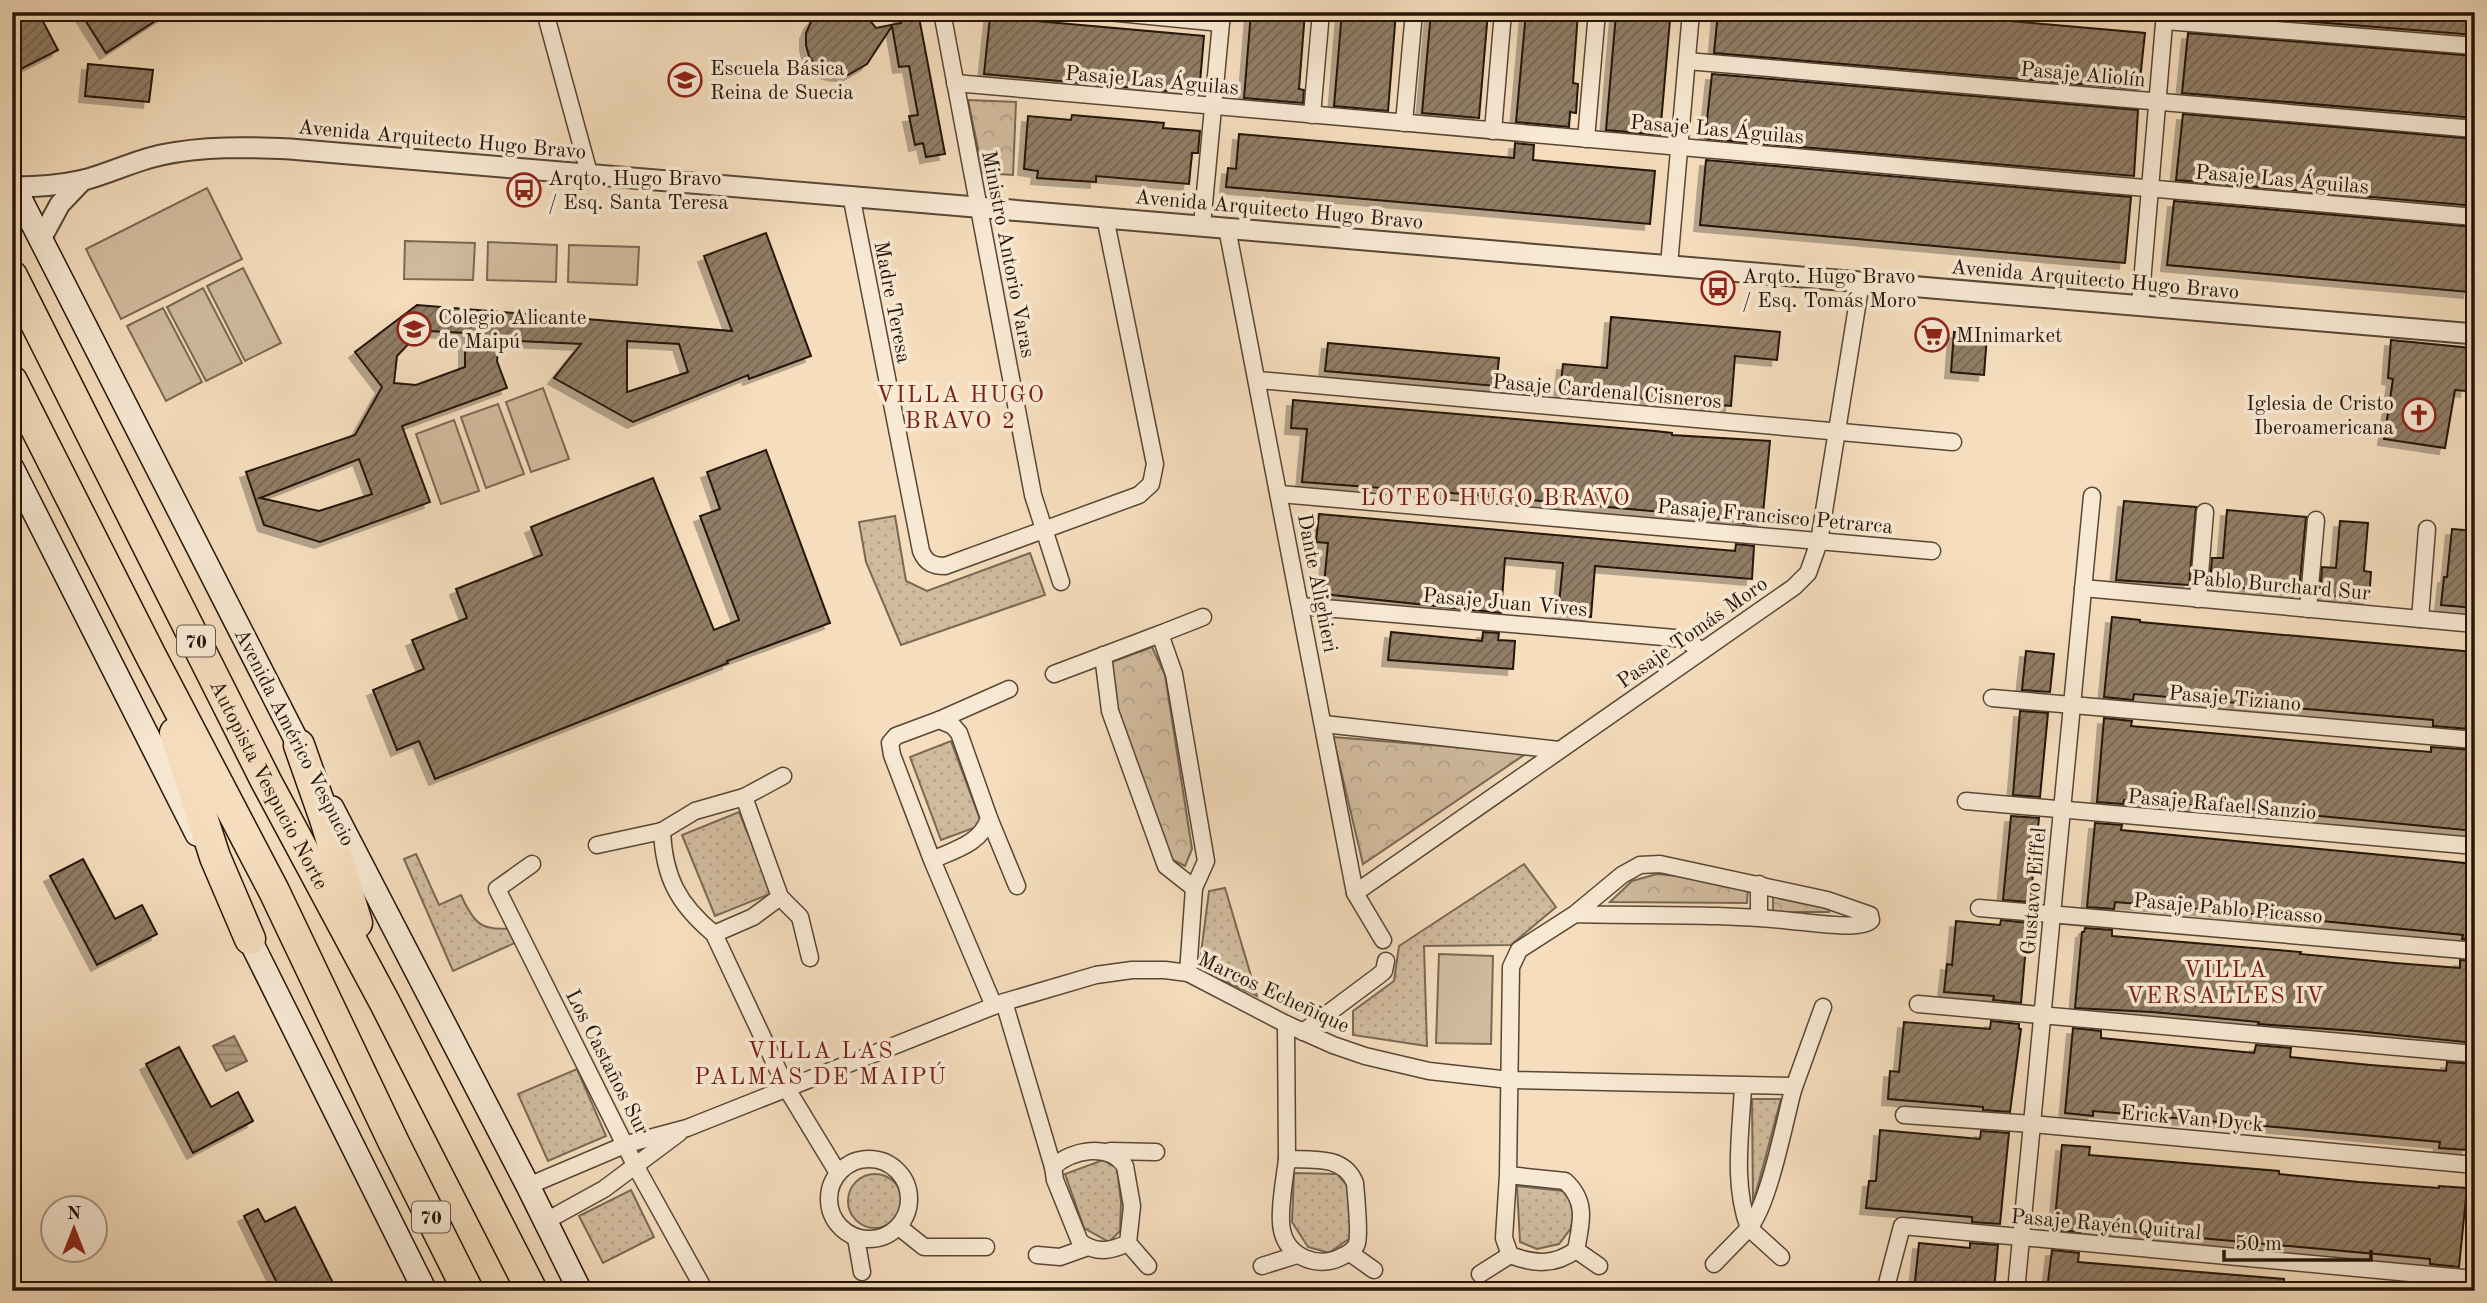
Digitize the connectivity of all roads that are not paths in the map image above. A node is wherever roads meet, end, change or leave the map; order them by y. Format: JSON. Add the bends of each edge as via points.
{"nodes":[{"id":1,"x":545,"y":12,"type":"edge"},
{"id":2,"x":942,"y":12,"type":"edge"},
{"id":3,"x":1108,"y":12,"type":"edge"},
{"id":4,"x":1321,"y":12,"type":"edge"},
{"id":5,"x":1414,"y":12,"type":"edge"},
{"id":6,"x":1503,"y":12,"type":"edge"},
{"id":7,"x":1597,"y":12,"type":"edge"},
{"id":8,"x":1691,"y":12,"type":"edge"},
{"id":9,"x":2165,"y":17,"type":"edge"},
{"id":10,"x":1221,"y":18,"type":"edge"},
{"id":11,"x":2475,"y":46,"type":"edge"},
{"id":12,"x":1687,"y":61,"type":"junction"},
{"id":13,"x":955,"y":83,"type":"junction"},
{"id":14,"x":2158,"y":102,"type":"junction"},
{"id":15,"x":1214,"y":106,"type":"junction"},
{"id":16,"x":1312,"y":115,"type":"junction"},
{"id":17,"x":1404,"y":123,"type":"junction"},
{"id":18,"x":2475,"y":129,"type":"edge"},
{"id":19,"x":1493,"y":131,"type":"junction"},
{"id":20,"x":1586,"y":139,"type":"junction"},
{"id":21,"x":1680,"y":147,"type":"junction"},
{"id":22,"x":589,"y":173,"type":"junction"},
{"id":23,"x":83,"y":180,"type":"junction"},
{"id":24,"x":13,"y":185,"type":"edge"},
{"id":25,"x":2150,"y":188,"type":"junction"},
{"id":26,"x":851,"y":195,"type":"junction"},
{"id":27,"x":978,"y":206,"type":"junction"},
{"id":28,"x":2475,"y":216,"type":"edge"},
{"id":29,"x":1105,"y":217,"type":"junction"},
{"id":30,"x":1202,"y":225,"type":"junction"},
{"id":31,"x":1227,"y":228,"type":"junction"},
{"id":32,"x":41,"y":239,"type":"junction"},
{"id":33,"x":1670,"y":265,"type":"junction"},
{"id":34,"x":12,"y":276,"type":"edge"},
{"id":35,"x":1861,"y":282,"type":"junction"},
{"id":36,"x":2140,"y":306,"type":"junction"},
{"id":37,"x":2475,"y":334,"type":"edge"},
{"id":38,"x":1258,"y":380,"type":"junction"},
{"id":39,"x":12,"y":381,"type":"edge"},
{"id":40,"x":1836,"y":432,"type":"junction"},
{"id":41,"x":1953,"y":442,"type":"dead end"},
{"id":42,"x":12,"y":468,"type":"edge"},
{"id":43,"x":1280,"y":494,"type":"junction"},
{"id":44,"x":2092,"y":496,"type":"dead end"},
{"id":45,"x":2205,"y":512,"type":"dead end"},
{"id":46,"x":2316,"y":520,"type":"dead end"},
{"id":47,"x":2427,"y":530,"type":"dead end"},
{"id":48,"x":1043,"y":531,"type":"junction"},
{"id":49,"x":1819,"y":542,"type":"junction"},
{"id":50,"x":1932,"y":551,"type":"dead end"},
{"id":51,"x":1061,"y":582,"type":"dead end"},
{"id":52,"x":2083,"y":588,"type":"junction"},
{"id":53,"x":2198,"y":599,"type":"junction"},
{"id":54,"x":1301,"y":606,"type":"junction"},
{"id":55,"x":2308,"y":609,"type":"junction"},
{"id":56,"x":1203,"y":617,"type":"dead end"},
{"id":57,"x":2420,"y":619,"type":"junction"},
{"id":58,"x":2475,"y":624,"type":"edge"},
{"id":59,"x":1160,"y":634,"type":"junction"},
{"id":60,"x":1702,"y":651,"type":"junction"},
{"id":61,"x":1103,"y":655,"type":"junction"},
{"id":62,"x":150,"y":656,"type":"junction"},
{"id":63,"x":1054,"y":674,"type":"dead end"},
{"id":64,"x":1009,"y":689,"type":"dead end"},
{"id":65,"x":1992,"y":698,"type":"dead end"},
{"id":66,"x":2072,"y":705,"type":"junction"},
{"id":67,"x":939,"y":720,"type":"junction"},
{"id":68,"x":1324,"y":724,"type":"junction"},
{"id":69,"x":2475,"y":740,"type":"edge"},
{"id":70,"x":299,"y":745,"type":"junction"},
{"id":71,"x":1559,"y":750,"type":"junction"},
{"id":72,"x":783,"y":776,"type":"dead end"},
{"id":73,"x":744,"y":797,"type":"junction"},
{"id":74,"x":1966,"y":801,"type":"dead end"},
{"id":75,"x":2062,"y":811,"type":"junction"},
{"id":76,"x":989,"y":818,"type":"junction"},
{"id":77,"x":662,"y":831,"type":"junction"},
{"id":78,"x":597,"y":845,"type":"dead end"},
{"id":79,"x":2475,"y":846,"type":"edge"},
{"id":80,"x":932,"y":860,"type":"junction"},
{"id":81,"x":532,"y":864,"type":"dead end"},
{"id":82,"x":1759,"y":884,"type":"junction"},
{"id":83,"x":1017,"y":886,"type":"dead end"},
{"id":84,"x":1194,"y":888,"type":"junction"},
{"id":85,"x":1355,"y":893,"type":"junction"},
{"id":86,"x":780,"y":897,"type":"junction"},
{"id":87,"x":1979,"y":908,"type":"dead end"},
{"id":88,"x":1575,"y":914,"type":"junction"},
{"id":89,"x":2052,"y":914,"type":"junction"},
{"id":90,"x":1759,"y":917,"type":"junction"},
{"id":91,"x":713,"y":934,"type":"junction"},
{"id":92,"x":250,"y":939,"type":"junction"},
{"id":93,"x":1383,"y":940,"type":"dead end"},
{"id":94,"x":2475,"y":951,"type":"edge"},
{"id":95,"x":810,"y":958,"type":"dead end"},
{"id":96,"x":1386,"y":961,"type":"dead end"},
{"id":97,"x":1188,"y":973,"type":"junction"},
{"id":98,"x":385,"y":1003,"type":"junction"},
{"id":99,"x":999,"y":1004,"type":"junction"},
{"id":100,"x":1918,"y":1004,"type":"dead end"},
{"id":101,"x":1822,"y":1007,"type":"dead end"},
{"id":102,"x":2043,"y":1016,"type":"junction"},
{"id":103,"x":1286,"y":1024,"type":"junction"},
{"id":104,"x":1303,"y":1032,"type":"junction"},
{"id":105,"x":2475,"y":1054,"type":"edge"},
{"id":106,"x":1510,"y":1080,"type":"junction"},
{"id":107,"x":1743,"y":1086,"type":"junction"},
{"id":108,"x":787,"y":1088,"type":"junction"},
{"id":109,"x":1792,"y":1088,"type":"junction"},
{"id":110,"x":1904,"y":1115,"type":"dead end"},
{"id":111,"x":2032,"y":1124,"type":"junction"},
{"id":112,"x":687,"y":1128,"type":"junction"},
{"id":113,"x":627,"y":1144,"type":"junction"},
{"id":114,"x":1108,"y":1151,"type":"junction"},
{"id":115,"x":1156,"y":1152,"type":"dead end"},
{"id":116,"x":1287,"y":1159,"type":"junction"},
{"id":117,"x":635,"y":1165,"type":"junction"},
{"id":118,"x":2475,"y":1165,"type":"edge"},
{"id":119,"x":1053,"y":1167,"type":"junction"},
{"id":120,"x":838,"y":1174,"type":"junction"},
{"id":121,"x":1508,"y":1175,"type":"junction"},
{"id":122,"x":528,"y":1186,"type":"junction"},
{"id":123,"x":546,"y":1221,"type":"junction"},
{"id":124,"x":899,"y":1227,"type":"junction"},
{"id":125,"x":1749,"y":1228,"type":"junction"},
{"id":126,"x":2022,"y":1237,"type":"junction"},
{"id":127,"x":856,"y":1238,"type":"junction"},
{"id":128,"x":1128,"y":1243,"type":"junction"},
{"id":129,"x":986,"y":1247,"type":"dead end"},
{"id":130,"x":1088,"y":1247,"type":"junction"},
{"id":131,"x":1576,"y":1250,"type":"junction"},
{"id":132,"x":1350,"y":1253,"type":"junction"},
{"id":133,"x":1037,"y":1255,"type":"dead end"},
{"id":134,"x":1297,"y":1255,"type":"junction"},
{"id":135,"x":1510,"y":1255,"type":"junction"},
{"id":136,"x":1782,"y":1257,"type":"dead end"},
{"id":137,"x":1714,"y":1264,"type":"dead end"},
{"id":138,"x":1147,"y":1266,"type":"dead end"},
{"id":139,"x":1262,"y":1266,"type":"dead end"},
{"id":140,"x":1599,"y":1266,"type":"dead end"},
{"id":141,"x":1374,"y":1270,"type":"dead end"},
{"id":142,"x":863,"y":1272,"type":"dead end"},
{"id":143,"x":1480,"y":1274,"type":"dead end"},
{"id":144,"x":2475,"y":1279,"type":"edge"},
{"id":145,"x":425,"y":1291,"type":"edge"},
{"id":146,"x":468,"y":1291,"type":"edge"},
{"id":147,"x":532,"y":1291,"type":"edge"},
{"id":148,"x":580,"y":1291,"type":"edge"},
{"id":149,"x":705,"y":1291,"type":"edge"},
{"id":150,"x":1885,"y":1291,"type":"edge"},
{"id":151,"x":2017,"y":1291,"type":"edge"}],
"edges":[{"from":1,"to":22,"type":"street"},
{"from":2,"to":13,"type":"street","name":"Ministro Antorio Varas"},
{"from":3,"to":10,"type":"street"},
{"from":4,"to":16,"type":"street"},
{"from":5,"to":17,"type":"street"},
{"from":6,"to":19,"type":"street"},
{"from":7,"to":20,"type":"street"},
{"from":8,"to":12,"type":"street"},
{"from":9,"to":11,"type":"street"},
{"from":9,"to":14,"type":"street"},
{"from":10,"to":15,"type":"street"},
{"from":12,"to":14,"type":"street","name":"Pasaje Aliolín"},
{"from":12,"to":21,"type":"street"},
{"from":13,"to":15,"type":"street","name":"Pasaje Las Águilas"},
{"from":13,"to":27,"type":"street","name":"Ministro Antorio Varas"},
{"from":14,"to":18,"type":"street","name":"Pasaje Aliolín"},
{"from":14,"to":25,"type":"street"},
{"from":15,"to":16,"type":"street","name":"Pasaje Las Águilas"},
{"from":15,"to":30,"type":"street"},
{"from":16,"to":17,"type":"street","name":"Pasaje Las Águilas"},
{"from":17,"to":19,"type":"street","name":"Pasaje Las Águilas"},
{"from":19,"to":20,"type":"street","name":"Pasaje Las Águilas"},
{"from":20,"to":21,"type":"street","name":"Pasaje Las Águilas"},
{"from":21,"to":25,"type":"street","name":"Pasaje Las Águilas"},
{"from":21,"to":33,"type":"street"},
{"from":22,"to":23,"type":"street","name":"Avenida Arquitecto Hugo Bravo","via":[[244,146],[164,154]]},
{"from":22,"to":26,"type":"street","name":"Avenida Arquitecto Hugo Bravo"},
{"from":23,"to":24,"type":"street","name":"Avenida Arquitecto Hugo Bravo","via":[[36,187]]},
{"from":23,"to":32,"type":"street","name":"Avenida Arquitecto Hugo Bravo","via":[[61,204]]},
{"from":24,"to":32,"type":"main road","name":"Avenida Américo Vespucio"},
{"from":25,"to":28,"type":"street","name":"Pasaje Las Águilas"},
{"from":25,"to":36,"type":"street"},
{"from":26,"to":27,"type":"street","name":"Avenida Arquitecto Hugo Bravo"},
{"from":26,"to":48,"type":"street","name":"Madre Teresa","via":[[921,551],[930,564],[945,566]]},
{"from":27,"to":29,"type":"street","name":"Avenida Arquitecto Hugo Bravo"},
{"from":27,"to":48,"type":"street","name":"Ministro Antorio Varas"},
{"from":29,"to":30,"type":"street","name":"Avenida Arquitecto Hugo Bravo"},
{"from":29,"to":48,"type":"street","via":[[1155,464],[1151,484],[1139,495]]},
{"from":30,"to":31,"type":"street","name":"Avenida Arquitecto Hugo Bravo"},
{"from":31,"to":33,"type":"street","name":"Avenida Arquitecto Hugo Bravo"},
{"from":31,"to":38,"type":"street","name":"Dante Alighieri"},
{"from":32,"to":70,"type":"main road","name":"Avenida Américo Vespucio"},
{"from":33,"to":35,"type":"street","name":"Avenida Arquitecto Hugo Bravo"},
{"from":34,"to":98,"type":"highway","name":"Autopista Vespucio Norte","number":"70","via":[[260,769]]},
{"from":35,"to":36,"type":"street","name":"Avenida Arquitecto Hugo Bravo"},
{"from":35,"to":40,"type":"street","name":"Pasaje Tomás Moro"},
{"from":36,"to":37,"type":"street","name":"Avenida Arquitecto Hugo Bravo"},
{"from":38,"to":40,"type":"street","name":"Pasaje Cardenal Cisneros"},
{"from":38,"to":43,"type":"street","name":"Dante Alighieri"},
{"from":39,"to":62,"type":"highway","number":"70"},
{"from":40,"to":41,"type":"street","name":"Pasaje Cardenal Cisneros"},
{"from":40,"to":49,"type":"street","name":"Pasaje Tomás Moro"},
{"from":42,"to":92,"type":"main road"},
{"from":43,"to":49,"type":"street","name":"Pasaje Francisco Petrarca"},
{"from":43,"to":54,"type":"street","name":"Dante Alighieri"},
{"from":44,"to":52,"type":"street","name":"Gustavo Eiffel"},
{"from":45,"to":53,"type":"street"},
{"from":46,"to":55,"type":"street"},
{"from":47,"to":57,"type":"street"},
{"from":48,"to":51,"type":"street","name":"Ministro Antorio Varas"},
{"from":49,"to":50,"type":"street","name":"Pasaje Francisco Petrarca"},
{"from":49,"to":60,"type":"street","name":"Pasaje Tomás Moro","via":[[1803,579]]},
{"from":52,"to":53,"type":"street","name":"Pablo Burchard Sur"},
{"from":52,"to":66,"type":"street","name":"Gustavo Eiffel"},
{"from":53,"to":55,"type":"street","name":"Pablo Burchard Sur"},
{"from":54,"to":60,"type":"street","name":"Pasaje Juan Vives","via":[[1675,638]]},
{"from":54,"to":68,"type":"street","name":"Dante Alighieri"},
{"from":55,"to":57,"type":"street","name":"Pablo Burchard Sur"},
{"from":56,"to":59,"type":"street"},
{"from":57,"to":58,"type":"street","name":"Pablo Burchard Sur"},
{"from":59,"to":61,"type":"street"},
{"from":59,"to":84,"type":"street","via":[[1174,674],[1206,861]]},
{"from":60,"to":71,"type":"street","name":"Pasaje Tomás Moro"},
{"from":61,"to":63,"type":"street"},
{"from":61,"to":84,"type":"street","via":[[1110,712],[1166,866]]},
{"from":62,"to":92,"type":"highway","via":[[215,857]]},
{"from":62,"to":146,"type":"highway","number":"70","via":[[274,891]]},
{"from":64,"to":67,"type":"street"},
{"from":65,"to":66,"type":"street","name":"Pasaje Tiziano"},
{"from":66,"to":69,"type":"street","name":"Pasaje Tiziano"},
{"from":66,"to":75,"type":"street","name":"Gustavo Eiffel"},
{"from":67,"to":76,"type":"street","via":[[959,733]]},
{"from":67,"to":80,"type":"street","via":[[896,736],[890,743]]},
{"from":68,"to":71,"type":"street"},
{"from":68,"to":85,"type":"street","name":"Dante Alighieri"},
{"from":70,"to":98,"type":"highway"},
{"from":70,"to":122,"type":"main road","name":"Avenida Américo Vespucio"},
{"from":71,"to":85,"type":"street","name":"Pasaje Tomás Moro"},
{"from":72,"to":73,"type":"street"},
{"from":73,"to":77,"type":"street","via":[[695,811]]},
{"from":73,"to":86,"type":"street"},
{"from":74,"to":75,"type":"street","name":"Pasaje Rafael Sanzio"},
{"from":75,"to":79,"type":"street","name":"Pasaje Rafael Sanzio"},
{"from":75,"to":89,"type":"street","name":"Gustavo Eiffel"},
{"from":76,"to":80,"type":"street","via":[[978,838]]},
{"from":76,"to":83,"type":"street"},
{"from":77,"to":78,"type":"street"},
{"from":77,"to":91,"type":"street","via":[[671,882],[692,916]]},
{"from":80,"to":99,"type":"street"},
{"from":81,"to":113,"type":"street","name":"Los Castaños Sur","via":[[497,889]]},
{"from":82,"to":88,"type":"street","via":[[1652,863],[1622,874]]},
{"from":82,"to":90,"type":"street"},
{"from":82,"to":90,"type":"street","via":[[1851,908],[1870,915],[1871,920],[1865,925],[1827,925]]},
{"from":84,"to":97,"type":"street"},
{"from":85,"to":93,"type":"street","name":"Dante Alighieri"},
{"from":86,"to":91,"type":"street","via":[[753,917]]},
{"from":86,"to":95,"type":"street","via":[[800,917]]},
{"from":87,"to":89,"type":"street","name":"Pasaje Pablo Picasso"},
{"from":88,"to":90,"type":"street"},
{"from":88,"to":106,"type":"street","via":[[1534,938],[1514,958]]},
{"from":89,"to":94,"type":"street","name":"Pasaje Pablo Picasso"},
{"from":89,"to":102,"type":"street","name":"Gustavo Eiffel"},
{"from":91,"to":108,"type":"street"},
{"from":92,"to":145,"type":"main road"},
{"from":96,"to":104,"type":"street","via":[[1384,971]]},
{"from":97,"to":99,"type":"street","name":"Marcos Echeñique","via":[[1115,972]]},
{"from":97,"to":103,"type":"street","name":"Marcos Echeñique"},
{"from":98,"to":147,"type":"highway","name":"Autopista Vespucio Norte","number":"70"},
{"from":99,"to":108,"type":"street","name":"Marcos Echeñique"},
{"from":99,"to":119,"type":"street"},
{"from":100,"to":102,"type":"street"},
{"from":101,"to":109,"type":"street"},
{"from":102,"to":105,"type":"street"},
{"from":102,"to":111,"type":"street","name":"Gustavo Eiffel"},
{"from":103,"to":104,"type":"street","name":"Marcos Echeñique"},
{"from":103,"to":116,"type":"street"},
{"from":104,"to":106,"type":"street","name":"Marcos Echeñique","via":[[1397,1064]]},
{"from":106,"to":107,"type":"street","name":"Marcos Echeñique"},
{"from":106,"to":121,"type":"street"},
{"from":107,"to":109,"type":"street","name":"Marcos Echeñique"},
{"from":107,"to":125,"type":"street","via":[[1739,1187]]},
{"from":108,"to":112,"type":"street","name":"Marcos Echeñique"},
{"from":108,"to":120,"type":"street"},
{"from":109,"to":125,"type":"street","via":[[1757,1218]]},
{"from":110,"to":111,"type":"street","name":"Erick Van Dyck"},
{"from":111,"to":118,"type":"street","name":"Erick Van Dyck"},
{"from":111,"to":126,"type":"street","name":"Gustavo Eiffel"},
{"from":112,"to":113,"type":"street","name":"Marcos Echeñique"},
{"from":112,"to":117,"type":"street","name":"Marcos Echeñique"},
{"from":113,"to":117,"type":"street","name":"Los Castaños Sur"},
{"from":113,"to":122,"type":"street","name":"Marcos Echeñique"},
{"from":114,"to":115,"type":"street"},
{"from":114,"to":119,"type":"street","via":[[1091,1151]]},
{"from":114,"to":128,"type":"street","via":[[1125,1166],[1132,1206]]},
{"from":116,"to":132,"type":"street","via":[[1335,1162],[1353,1177],[1357,1242]]},
{"from":116,"to":134,"type":"street","via":[[1282,1231]]},
{"from":117,"to":123,"type":"street","name":"Marcos Echeñique","via":[[604,1189]]},
{"from":117,"to":149,"type":"street","name":"Los Castaños Sur"},
{"from":119,"to":130,"type":"street","via":[[1080,1242]]},
{"from":120,"to":124,"type":"street","via":[[850,1163],[866,1159],[896,1169],[910,1197],[908,1213]]},
{"from":120,"to":127,"type":"street","via":[[831,1185],[830,1210],[835,1222]]},
{"from":121,"to":131,"type":"street","via":[[1565,1181],[1572,1186],[1581,1203]]},
{"from":121,"to":135,"type":"street","via":[[1504,1238]]},
{"from":122,"to":123,"type":"main road","name":"Avenida Américo Vespucio"},
{"from":123,"to":148,"type":"main road","name":"Avenida Américo Vespucio"},
{"from":124,"to":127,"type":"street","via":[[879,1239]]},
{"from":124,"to":129,"type":"street","via":[[924,1247]]},
{"from":125,"to":136,"type":"street"},
{"from":125,"to":137,"type":"street"},
{"from":126,"to":144,"type":"street","name":"Pasaje Rayén Quitral"},
{"from":126,"to":150,"type":"street","name":"Pasaje Rayén Quitral","via":[[1902,1226]]},
{"from":126,"to":151,"type":"street","name":"Gustavo Eiffel"},
{"from":127,"to":142,"type":"street"},
{"from":128,"to":130,"type":"street","via":[[1107,1251]]},
{"from":128,"to":138,"type":"street"},
{"from":130,"to":133,"type":"street","via":[[1060,1257]]},
{"from":131,"to":135,"type":"street","via":[[1546,1263]]},
{"from":131,"to":140,"type":"street"},
{"from":132,"to":134,"type":"street","via":[[1323,1262]]},
{"from":132,"to":141,"type":"street"},
{"from":134,"to":139,"type":"street"},
{"from":135,"to":143,"type":"street"}]}
